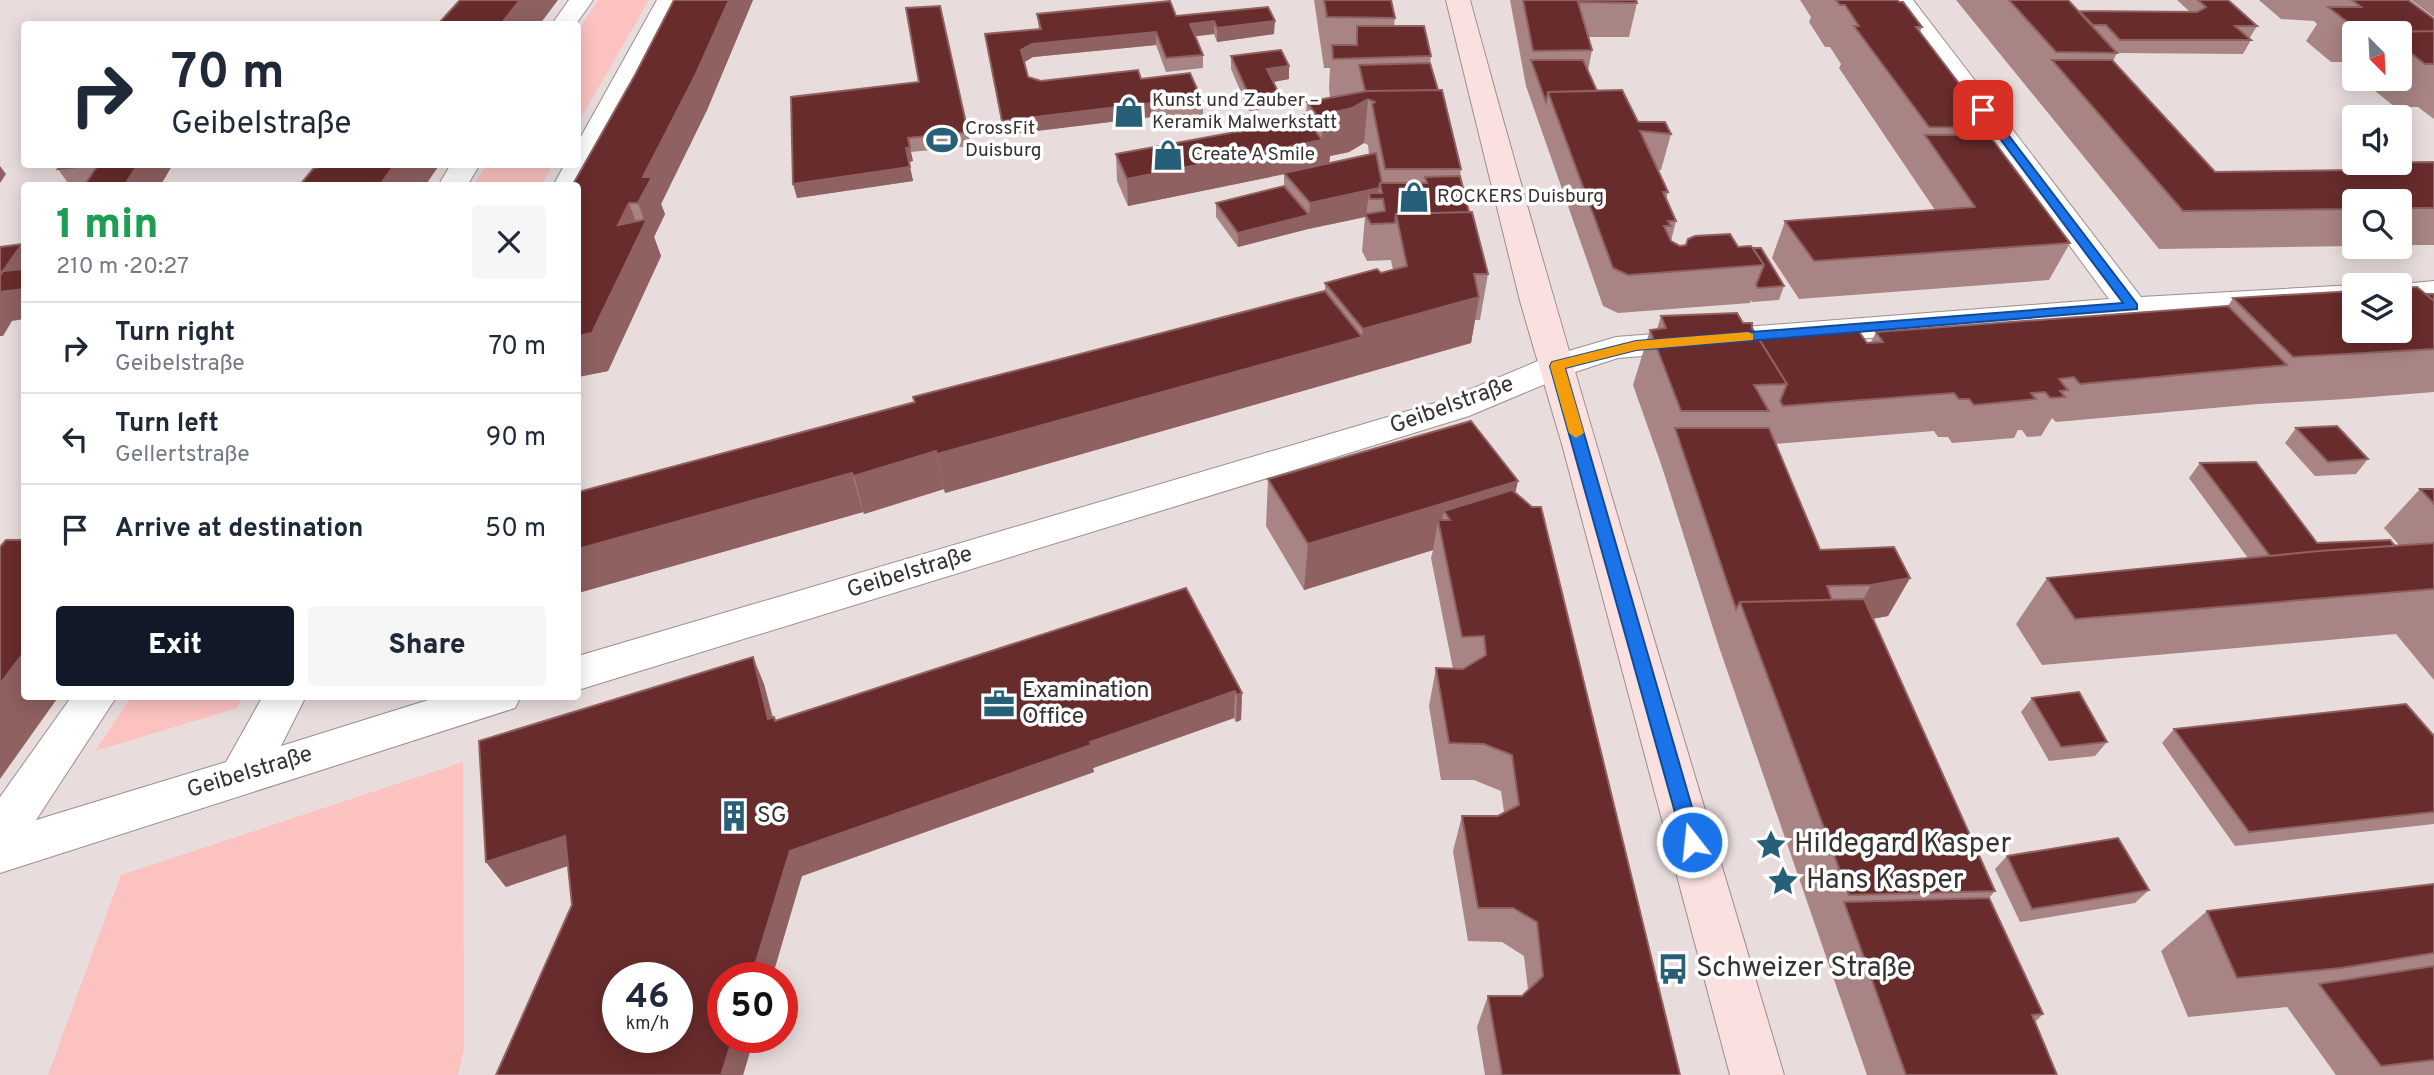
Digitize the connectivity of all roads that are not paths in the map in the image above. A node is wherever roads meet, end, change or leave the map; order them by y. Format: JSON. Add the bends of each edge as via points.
{"nodes":[{"id":1,"x":581,"y":0,"type":"edge"},
{"id":2,"x":669,"y":0,"type":"edge"},
{"id":3,"x":1458,"y":0,"type":"edge"},
{"id":4,"x":1901,"y":0,"type":"edge"},
{"id":5,"x":566,"y":21,"type":"edge"},
{"id":6,"x":581,"y":160,"type":"edge"},
{"id":7,"x":2434,"y":291,"type":"edge"},
{"id":8,"x":2412,"y":292,"type":"edge"},
{"id":9,"x":2342,"y":296,"type":"edge"},
{"id":10,"x":2132,"y":307,"type":"junction"},
{"id":11,"x":1557,"y":366,"type":"junction"},
{"id":12,"x":581,"y":672,"type":"edge"},
{"id":13,"x":93,"y":700,"type":"edge"},
{"id":14,"x":283,"y":700,"type":"edge"},
{"id":15,"x":487,"y":700,"type":"edge"},
{"id":16,"x":242,"y":775,"type":"junction"},
{"id":17,"x":0,"y":835,"type":"edge"},
{"id":18,"x":0,"y":852,"type":"edge"},
{"id":19,"x":1758,"y":1075,"type":"edge"}],
"edges":[{"from":1,"to":5,"type":"street"},
{"from":2,"to":6,"type":"street"},
{"from":3,"to":11,"type":"main road"},
{"from":4,"to":10,"type":"street"},
{"from":7,"to":8,"type":"street"},
{"from":9,"to":10,"type":"street","name":"Geibelstraße"},
{"from":10,"to":11,"type":"street","name":"Geibelstraße","via":[[1636,345]]},
{"from":11,"to":12,"type":"street","name":"Geibelstraße","via":[[1457,408]]},
{"from":11,"to":19,"type":"main road"},
{"from":13,"to":17,"type":"street"},
{"from":14,"to":16,"type":"street"},
{"from":15,"to":16,"type":"street","name":"Geibelstraße"},
{"from":16,"to":18,"type":"street","name":"Geibelstraße"}]}
